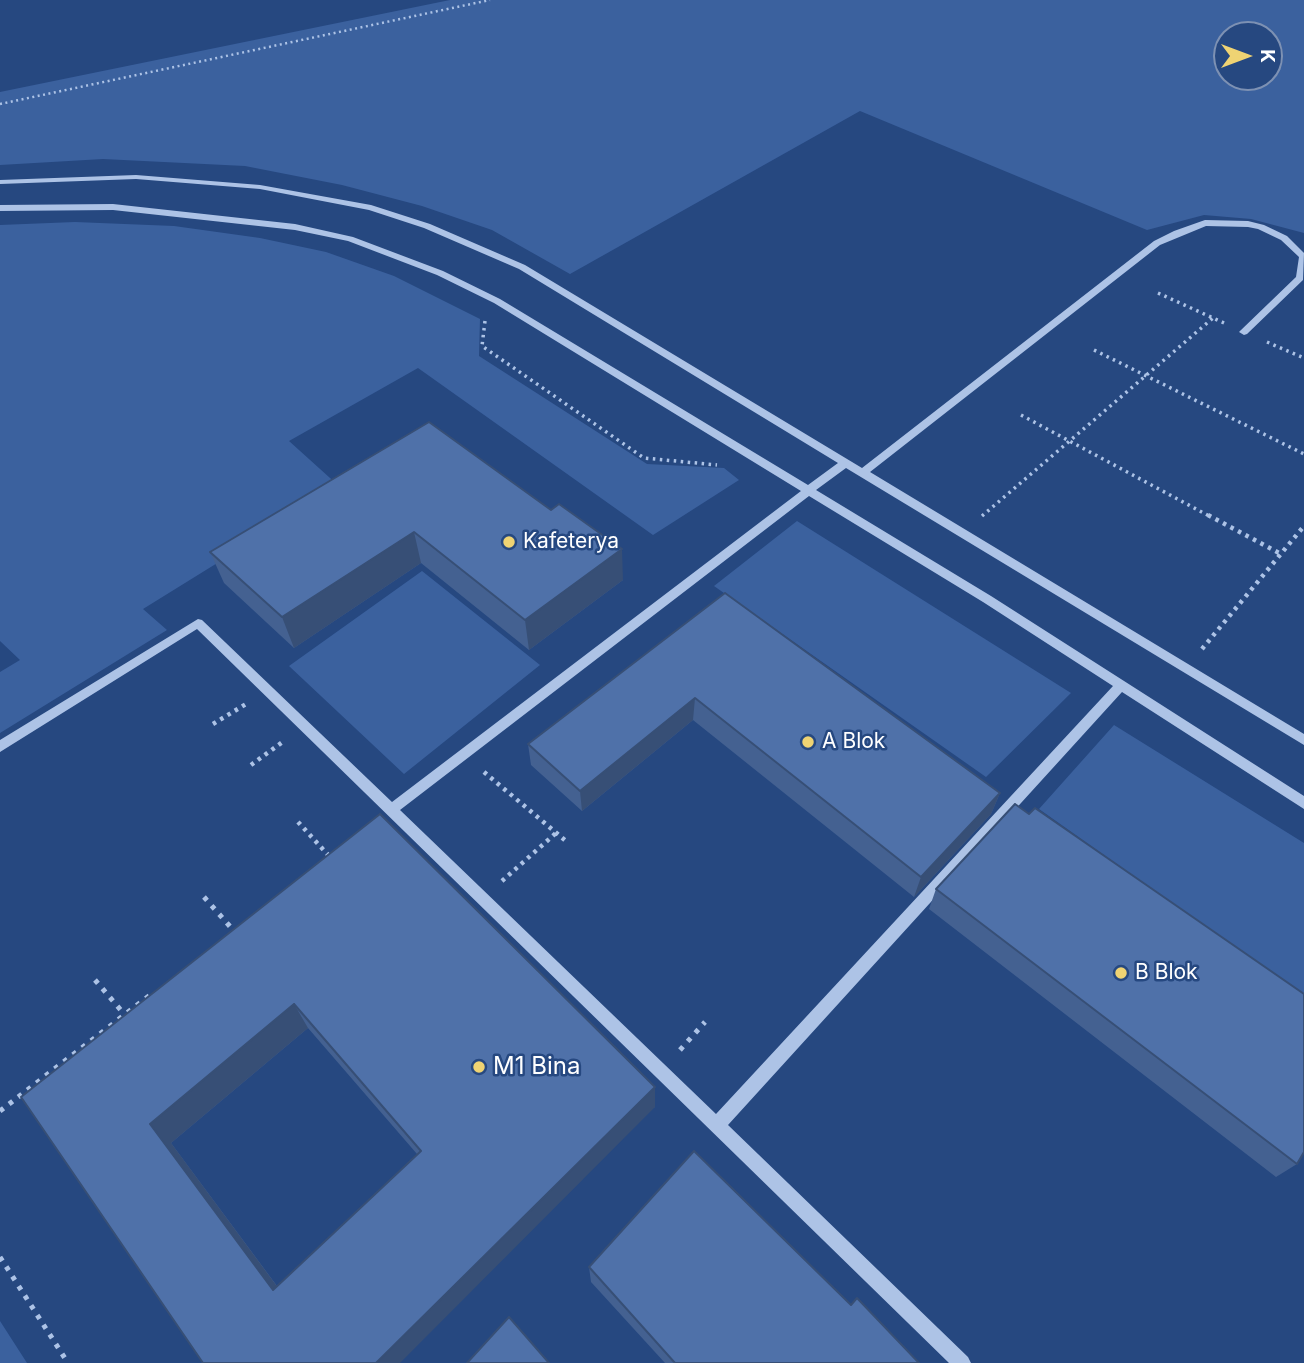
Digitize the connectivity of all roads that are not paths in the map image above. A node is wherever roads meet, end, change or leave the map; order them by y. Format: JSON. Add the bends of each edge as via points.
{"nodes":[{"id":1,"x":0,"y":182,"type":"edge"},
{"id":2,"x":0,"y":208,"type":"edge"},
{"id":3,"x":1244,"y":332,"type":"dead end"},
{"id":4,"x":846,"y":462,"type":"junction"},
{"id":5,"x":863,"y":472,"type":"junction"},
{"id":6,"x":807,"y":490,"type":"junction"},
{"id":7,"x":1121,"y":685,"type":"junction"},
{"id":8,"x":1304,"y":740,"type":"edge"},
{"id":9,"x":0,"y":747,"type":"edge"},
{"id":10,"x":1304,"y":803,"type":"edge"},
{"id":11,"x":391,"y":810,"type":"junction"},
{"id":12,"x":716,"y":1125,"type":"junction"},
{"id":13,"x":962,"y":1363,"type":"edge"}],
"edges":[{"from":1,"to":4,"type":"street","via":[[136,177],[202,180],[358,205],[426,226],[522,267]]},
{"from":2,"to":6,"type":"street","via":[[113,206],[210,215],[295,227],[377,248],[497,301]]},
{"from":3,"to":5,"type":"street","via":[[1300,278],[1303,257],[1261,226],[1205,223],[1177,233],[1157,243]]},
{"from":4,"to":5,"type":"street"},
{"from":4,"to":6,"type":"street"},
{"from":5,"to":8,"type":"street"},
{"from":6,"to":7,"type":"street"},
{"from":6,"to":11,"type":"street"},
{"from":7,"to":10,"type":"street"},
{"from":7,"to":12,"type":"street"},
{"from":9,"to":11,"type":"street","via":[[198,623]]},
{"from":11,"to":12,"type":"street"},
{"from":12,"to":13,"type":"street"}]}
